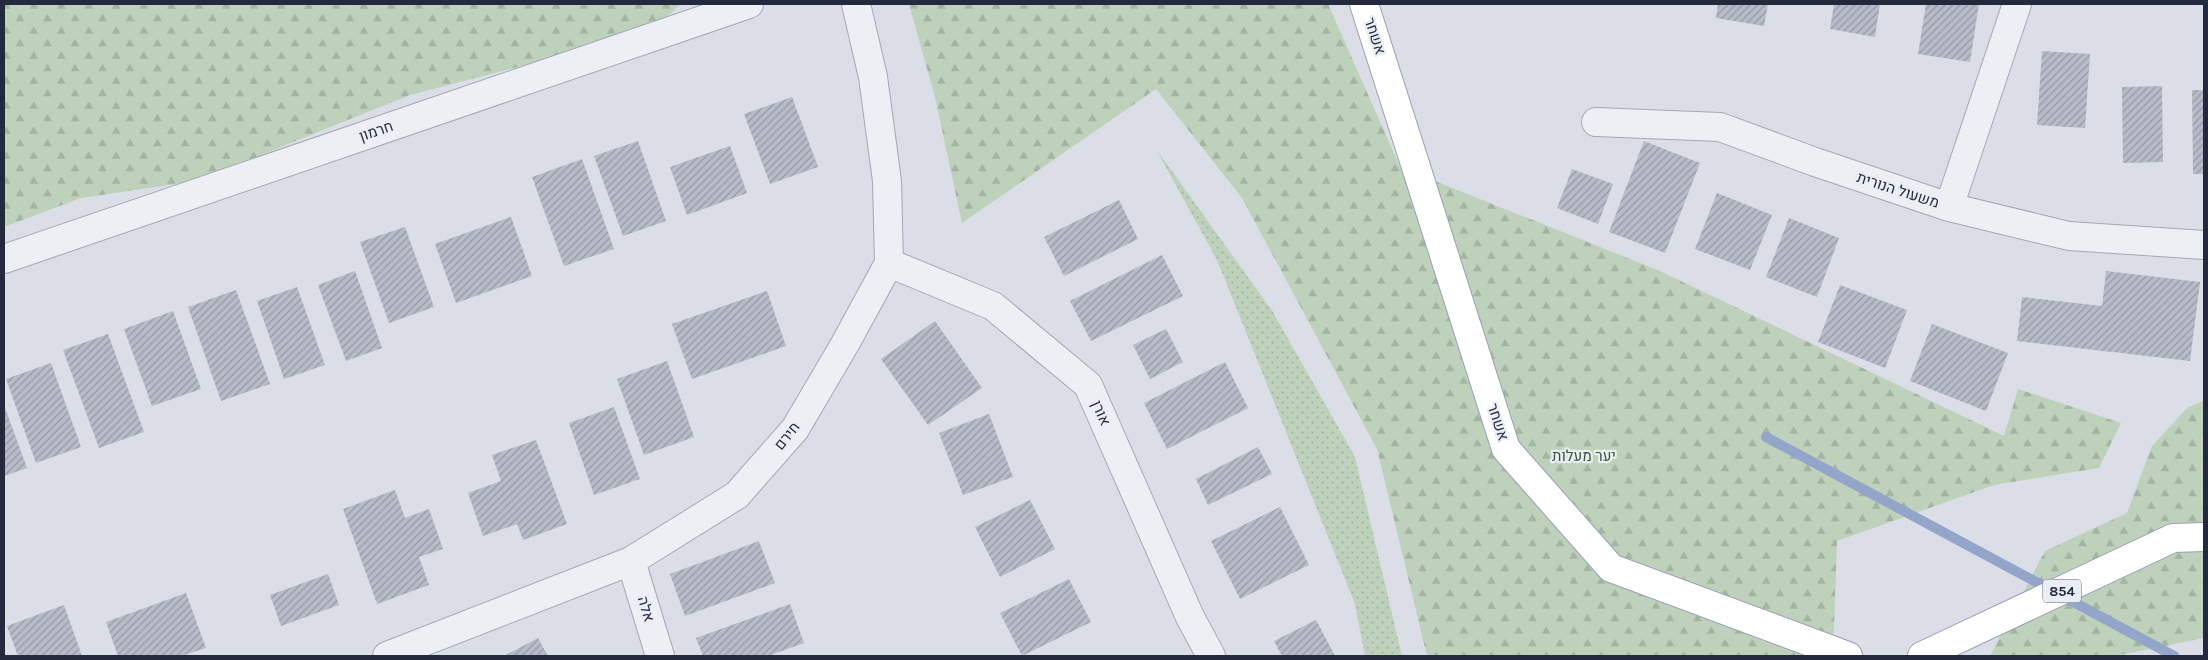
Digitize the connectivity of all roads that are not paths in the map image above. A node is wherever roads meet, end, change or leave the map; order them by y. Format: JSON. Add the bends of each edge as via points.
{"nodes":[{"id":1,"x":748,"y":4,"type":"edge"},
{"id":2,"x":856,"y":4,"type":"edge"},
{"id":3,"x":1364,"y":4,"type":"edge"},
{"id":4,"x":2017,"y":4,"type":"edge"},
{"id":5,"x":1596,"y":122,"type":"dead end"},
{"id":6,"x":1949,"y":206,"type":"junction"},
{"id":7,"x":2204,"y":245,"type":"edge"},
{"id":8,"x":4,"y":259,"type":"edge"},
{"id":9,"x":889,"y":263,"type":"junction"},
{"id":10,"x":2204,"y":537,"type":"edge"},
{"id":11,"x":631,"y":561,"type":"junction"},
{"id":12,"x":387,"y":656,"type":"edge"},
{"id":13,"x":660,"y":656,"type":"edge"},
{"id":14,"x":1211,"y":656,"type":"edge"},
{"id":15,"x":1848,"y":656,"type":"edge"},
{"id":16,"x":1922,"y":656,"type":"edge"}],
"edges":[{"from":1,"to":8,"type":"street","name":"חרמון"},
{"from":2,"to":9,"type":"street","name":"חירם","via":[[873,77],[887,181]]},
{"from":3,"to":15,"type":"main road","name":"אשחר","via":[[1506,449],[1611,568]]},
{"from":4,"to":6,"type":"street"},
{"from":5,"to":6,"type":"street","name":"משעול הנורית","via":[[1720,127]]},
{"from":6,"to":7,"type":"street","name":"משעול הנורית","via":[[2069,236]]},
{"from":9,"to":11,"type":"street","name":"חירם","via":[[795,429],[737,495]]},
{"from":9,"to":14,"type":"street","name":"אורן","via":[[994,306],[1088,385],[1190,617]]},
{"from":10,"to":16,"type":"main road","number":"854","via":[[2173,538]]},
{"from":11,"to":12,"type":"street","name":"חירם"},
{"from":11,"to":13,"type":"street","name":"אלה"}]}
